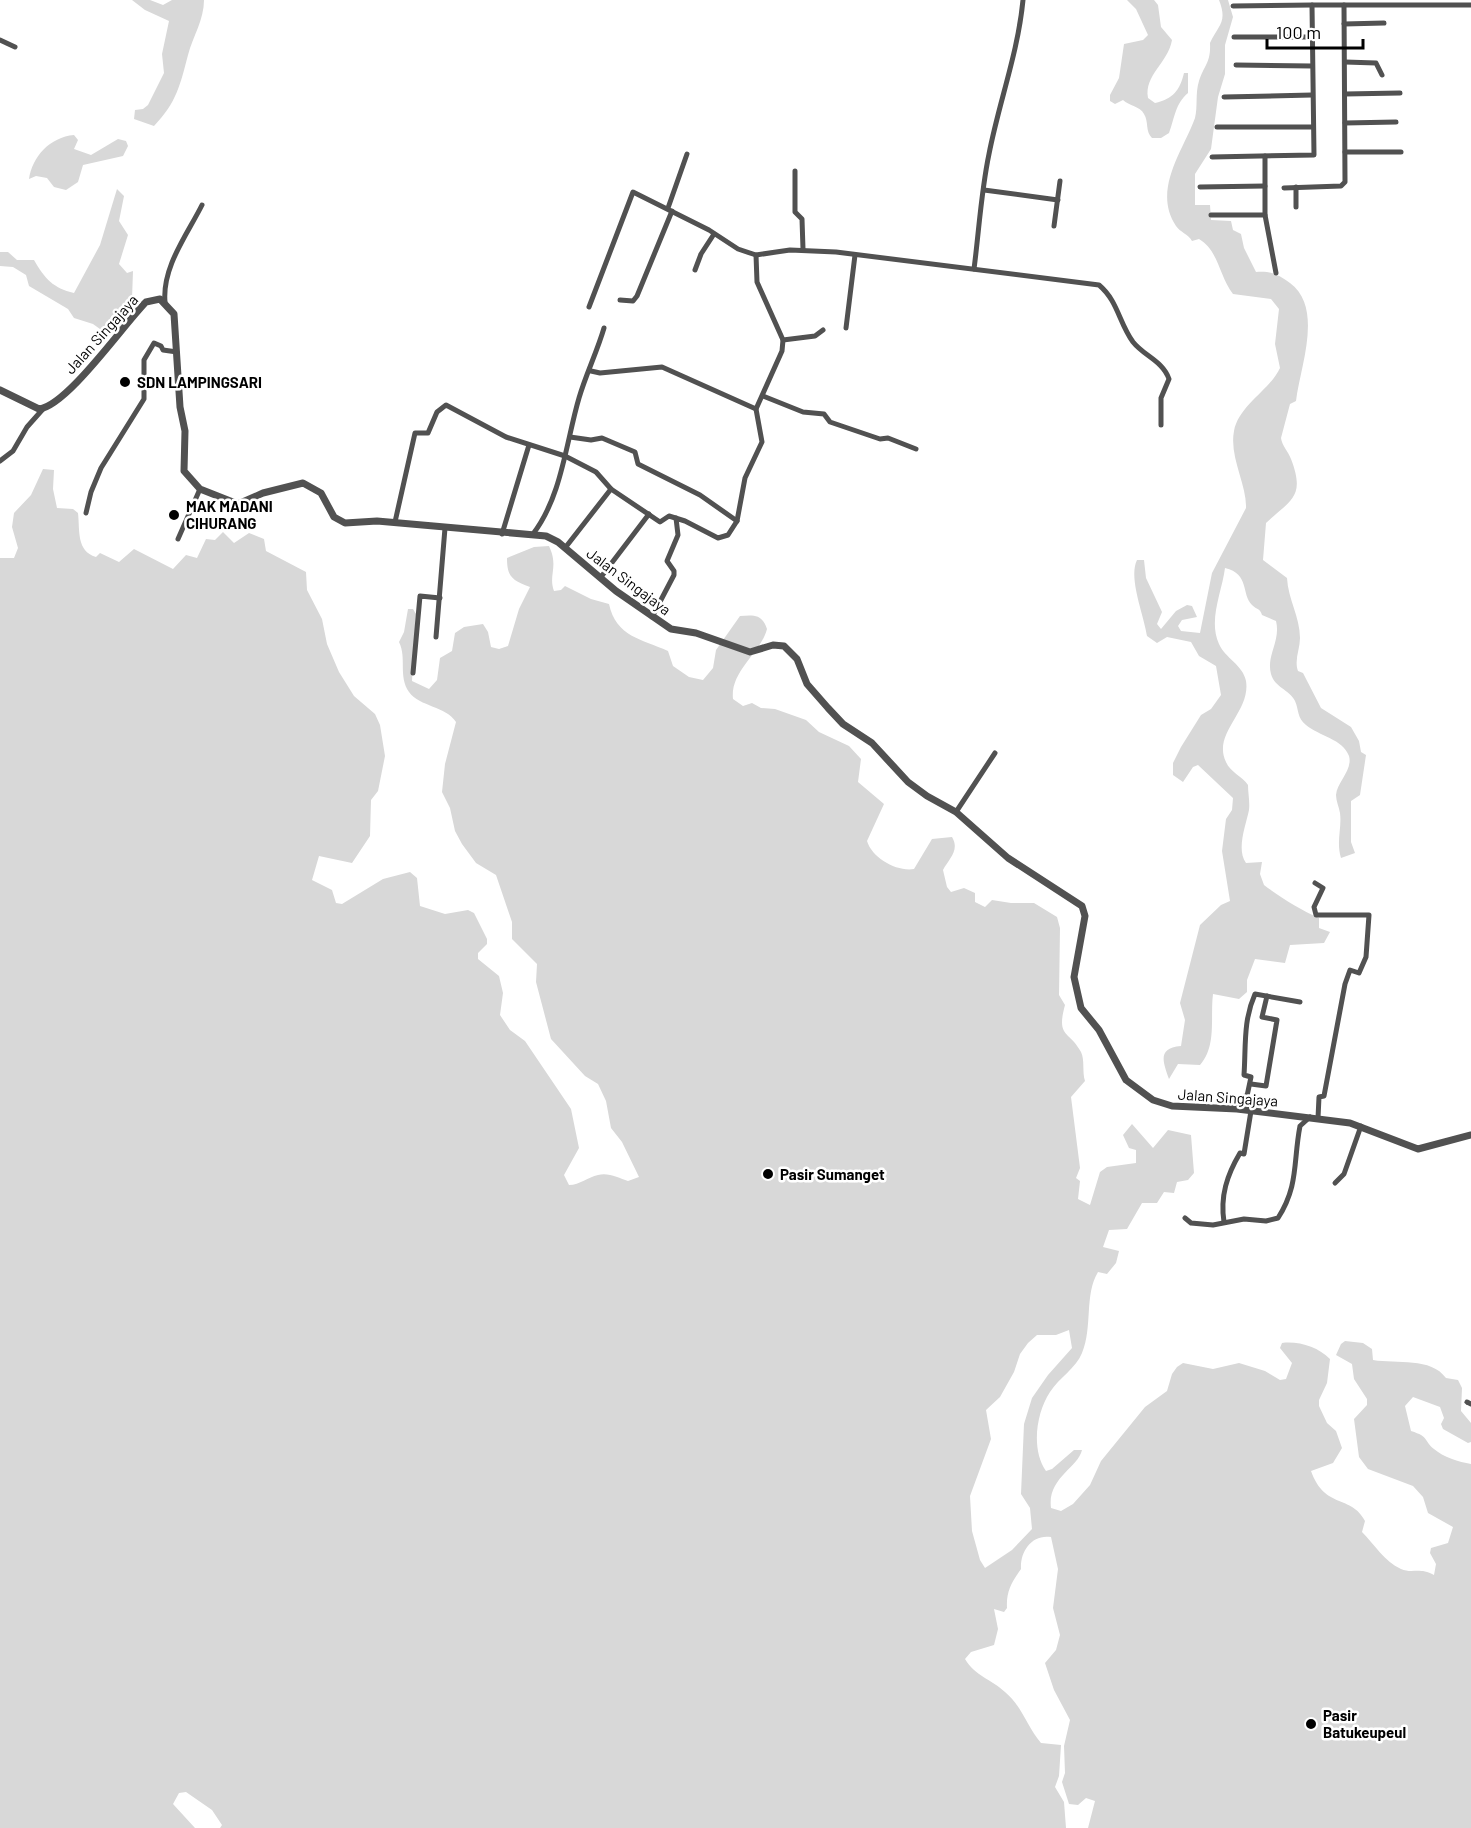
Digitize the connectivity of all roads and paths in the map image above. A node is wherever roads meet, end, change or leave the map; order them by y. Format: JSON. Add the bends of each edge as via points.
{"nodes":[{"id":1,"x":1023,"y":0,"type":"edge"},
{"id":2,"x":1409,"y":3,"type":"edge"},
{"id":3,"x":1312,"y":4,"type":"junction"},
{"id":4,"x":1344,"y":5,"type":"junction"},
{"id":5,"x":1471,"y":5,"type":"edge"},
{"id":6,"x":1233,"y":6,"type":"dead end"},
{"id":7,"x":1384,"y":23,"type":"dead end"},
{"id":8,"x":1344,"y":24,"type":"junction"},
{"id":9,"x":1234,"y":37,"type":"dead end"},
{"id":10,"x":1312,"y":37,"type":"junction"},
{"id":11,"x":0,"y":40,"type":"edge"},
{"id":12,"x":15,"y":47,"type":"dead end"},
{"id":13,"x":1345,"y":62,"type":"junction"},
{"id":14,"x":1236,"y":65,"type":"dead end"},
{"id":15,"x":1312,"y":66,"type":"junction"},
{"id":16,"x":1382,"y":75,"type":"dead end"},
{"id":17,"x":1400,"y":93,"type":"dead end"},
{"id":18,"x":1345,"y":94,"type":"junction"},
{"id":19,"x":1312,"y":95,"type":"junction"},
{"id":20,"x":1224,"y":97,"type":"dead end"},
{"id":21,"x":1396,"y":122,"type":"dead end"},
{"id":22,"x":1345,"y":123,"type":"junction"},
{"id":23,"x":1313,"y":127,"type":"junction"},
{"id":24,"x":1217,"y":128,"type":"dead end"},
{"id":25,"x":1345,"y":152,"type":"junction"},
{"id":26,"x":1401,"y":152,"type":"dead end"},
{"id":27,"x":687,"y":154,"type":"dead end"},
{"id":28,"x":1265,"y":156,"type":"junction"},
{"id":29,"x":1212,"y":157,"type":"dead end"},
{"id":30,"x":795,"y":171,"type":"dead end"},
{"id":31,"x":1060,"y":181,"type":"dead end"},
{"id":32,"x":1265,"y":186,"type":"junction"},
{"id":33,"x":1200,"y":187,"type":"dead end"},
{"id":34,"x":1296,"y":187,"type":"junction"},
{"id":35,"x":1284,"y":188,"type":"dead end"},
{"id":36,"x":984,"y":190,"type":"junction"},
{"id":37,"x":1058,"y":200,"type":"junction"},
{"id":38,"x":202,"y":205,"type":"dead end"},
{"id":39,"x":1296,"y":207,"type":"dead end"},
{"id":40,"x":670,"y":210,"type":"junction"},
{"id":41,"x":1211,"y":215,"type":"dead end"},
{"id":42,"x":1265,"y":215,"type":"junction"},
{"id":43,"x":1054,"y":226,"type":"dead end"},
{"id":44,"x":714,"y":234,"type":"junction"},
{"id":45,"x":803,"y":249,"type":"junction"},
{"id":46,"x":756,"y":255,"type":"junction"},
{"id":47,"x":855,"y":255,"type":"junction"},
{"id":48,"x":974,"y":269,"type":"junction"},
{"id":49,"x":695,"y":270,"type":"dead end"},
{"id":50,"x":1276,"y":273,"type":"dead end"},
{"id":51,"x":620,"y":300,"type":"dead end"},
{"id":52,"x":165,"y":303,"type":"junction"},
{"id":53,"x":589,"y":307,"type":"dead end"},
{"id":54,"x":604,"y":328,"type":"dead end"},
{"id":55,"x":846,"y":328,"type":"dead end"},
{"id":56,"x":823,"y":330,"type":"dead end"},
{"id":57,"x":783,"y":340,"type":"junction"},
{"id":58,"x":177,"y":352,"type":"junction"},
{"id":59,"x":591,"y":371,"type":"junction"},
{"id":60,"x":0,"y":390,"type":"edge"},
{"id":61,"x":763,"y":396,"type":"junction"},
{"id":62,"x":756,"y":408,"type":"junction"},
{"id":63,"x":43,"y":409,"type":"junction"},
{"id":64,"x":1161,"y":425,"type":"dead end"},
{"id":65,"x":570,"y":436,"type":"junction"},
{"id":66,"x":529,"y":445,"type":"junction"},
{"id":67,"x":916,"y":449,"type":"dead end"},
{"id":68,"x":565,"y":456,"type":"junction"},
{"id":69,"x":0,"y":461,"type":"edge"},
{"id":70,"x":200,"y":489,"type":"junction"},
{"id":71,"x":610,"y":489,"type":"junction"},
{"id":72,"x":86,"y":513,"type":"dead end"},
{"id":73,"x":649,"y":514,"type":"junction"},
{"id":74,"x":676,"y":518,"type":"junction"},
{"id":75,"x":737,"y":521,"type":"junction"},
{"id":76,"x":395,"y":522,"type":"junction"},
{"id":77,"x":445,"y":528,"type":"junction"},
{"id":78,"x":502,"y":534,"type":"junction"},
{"id":79,"x":533,"y":534,"type":"junction"},
{"id":80,"x":178,"y":538,"type":"dead end"},
{"id":81,"x":565,"y":548,"type":"junction"},
{"id":82,"x":601,"y":578,"type":"junction"},
{"id":83,"x":440,"y":598,"type":"junction"},
{"id":84,"x":652,"y":617,"type":"junction"},
{"id":85,"x":436,"y":637,"type":"dead end"},
{"id":86,"x":413,"y":674,"type":"dead end"},
{"id":87,"x":995,"y":753,"type":"dead end"},
{"id":88,"x":956,"y":812,"type":"junction"},
{"id":89,"x":1315,"y":883,"type":"dead end"},
{"id":90,"x":1267,"y":996,"type":"junction"},
{"id":91,"x":1300,"y":1002,"type":"dead end"},
{"id":92,"x":1251,"y":1084,"type":"junction"},
{"id":93,"x":1237,"y":1109,"type":"junction"},
{"id":94,"x":1251,"y":1111,"type":"junction"},
{"id":95,"x":1314,"y":1118,"type":"junction"},
{"id":96,"x":1361,"y":1126,"type":"junction"},
{"id":97,"x":1471,"y":1136,"type":"edge"},
{"id":98,"x":1335,"y":1184,"type":"dead end"},
{"id":99,"x":1185,"y":1218,"type":"dead end"},
{"id":100,"x":1224,"y":1222,"type":"junction"}],
"edges":[{"from":1,"to":36,"type":"street"},
{"from":2,"to":4,"type":"street"},
{"from":2,"to":5,"type":"street"},
{"from":3,"to":4,"type":"street"},
{"from":3,"to":6,"type":"street"},
{"from":3,"to":10,"type":"street"},
{"from":4,"to":8,"type":"street"},
{"from":7,"to":8,"type":"street"},
{"from":8,"to":13,"type":"street"},
{"from":9,"to":10,"type":"street"},
{"from":10,"to":15,"type":"street"},
{"from":11,"to":12,"type":"street"},
{"from":13,"to":16,"type":"street","via":[[1376,63]]},
{"from":13,"to":18,"type":"street"},
{"from":14,"to":15,"type":"street"},
{"from":15,"to":19,"type":"street"},
{"from":17,"to":18,"type":"street"},
{"from":18,"to":22,"type":"street"},
{"from":19,"to":20,"type":"street"},
{"from":19,"to":23,"type":"street"},
{"from":21,"to":22,"type":"street"},
{"from":22,"to":25,"type":"street"},
{"from":23,"to":24,"type":"street"},
{"from":23,"to":28,"type":"street","via":[[1314,155]]},
{"from":25,"to":26,"type":"street"},
{"from":25,"to":34,"type":"street","via":[[1344,185]]},
{"from":27,"to":40,"type":"street"},
{"from":28,"to":29,"type":"street"},
{"from":28,"to":32,"type":"street"},
{"from":30,"to":45,"type":"street","via":[[795,212],[802,219]]},
{"from":31,"to":37,"type":"street"},
{"from":32,"to":33,"type":"street"},
{"from":32,"to":42,"type":"street"},
{"from":34,"to":35,"type":"street"},
{"from":34,"to":39,"type":"street"},
{"from":36,"to":37,"type":"street"},
{"from":36,"to":48,"type":"street"},
{"from":37,"to":43,"type":"street"},
{"from":38,"to":52,"type":"street","via":[[169,268],[164,283]]},
{"from":40,"to":44,"type":"street"},
{"from":40,"to":51,"type":"street","via":[[637,296],[633,301]]},
{"from":40,"to":53,"type":"street","via":[[631,192]]},
{"from":41,"to":42,"type":"street"},
{"from":42,"to":50,"type":"street"},
{"from":44,"to":46,"type":"street"},
{"from":44,"to":49,"type":"street","via":[[700,254]]},
{"from":45,"to":46,"type":"street"},
{"from":45,"to":47,"type":"street"},
{"from":46,"to":57,"type":"street","via":[[757,282]]},
{"from":47,"to":48,"type":"street"},
{"from":47,"to":55,"type":"street"},
{"from":48,"to":64,"type":"street","via":[[1066,279],[1103,288],[1115,303],[1135,345],[1165,369],[1169,379],[1161,398]]},
{"from":52,"to":58,"type":"street","via":[[174,314]]},
{"from":52,"to":63,"type":"street","name":"Jalan Singajaya","via":[[155,298],[146,302],[68,391]]},
{"from":54,"to":59,"type":"street"},
{"from":56,"to":57,"type":"street","via":[[815,336]]},
{"from":57,"to":61,"type":"street","via":[[780,359]]},
{"from":58,"to":70,"type":"street","via":[[185,431],[184,471]]},
{"from":58,"to":72,"type":"street","via":[[163,350],[154,343],[147,353],[144,399],[101,468]]},
{"from":59,"to":62,"type":"street","via":[[662,367]]},
{"from":59,"to":65,"type":"street","via":[[580,395]]},
{"from":60,"to":63,"type":"street"},
{"from":61,"to":62,"type":"street"},
{"from":61,"to":67,"type":"street"},
{"from":62,"to":75,"type":"street","via":[[762,442],[745,478]]},
{"from":63,"to":69,"type":"street","via":[[13,451]]},
{"from":65,"to":68,"type":"street"},
{"from":65,"to":75,"type":"street","via":[[597,441],[602,438],[635,452],[638,464],[700,495]]},
{"from":66,"to":68,"type":"street"},
{"from":66,"to":76,"type":"street","via":[[442,406],[428,433],[417,431],[413,438]]},
{"from":66,"to":78,"type":"street"},
{"from":68,"to":71,"type":"street","via":[[601,475]]},
{"from":68,"to":79,"type":"street","via":[[547,510]]},
{"from":70,"to":76,"type":"street","name":"Jalan Singajaya","via":[[238,504],[303,483],[321,493],[340,521]]},
{"from":70,"to":80,"type":"street"},
{"from":71,"to":73,"type":"street"},
{"from":71,"to":81,"type":"street"},
{"from":73,"to":74,"type":"street","via":[[662,522],[668,517]]},
{"from":73,"to":82,"type":"street"},
{"from":74,"to":75,"type":"street","via":[[718,538],[728,535]]},
{"from":74,"to":84,"type":"street","via":[[678,535],[667,561],[674,575]]},
{"from":76,"to":77,"type":"street","name":"Jalan Singajaya"},
{"from":77,"to":78,"type":"street","name":"Jalan Singajaya"},
{"from":77,"to":83,"type":"street"},
{"from":78,"to":79,"type":"street","name":"Jalan Singajaya"},
{"from":79,"to":81,"type":"street","name":"Jalan Singajaya","via":[[553,539]]},
{"from":81,"to":82,"type":"street","name":"Jalan Singajaya"},
{"from":82,"to":84,"type":"street","name":"Jalan Singajaya"},
{"from":83,"to":85,"type":"street"},
{"from":83,"to":86,"type":"street","via":[[420,596]]},
{"from":84,"to":88,"type":"street","name":"Jalan Singajaya","via":[[671,629],[696,633],[750,652],[772,645],[784,646],[794,655],[807,684],[843,724],[872,743],[908,782]]},
{"from":87,"to":88,"type":"street"},
{"from":88,"to":93,"type":"street","name":"Jalan Singajaya","via":[[1008,858],[1082,906],[1085,916],[1074,978],[1081,1008],[1099,1030],[1126,1080],[1162,1105]]},
{"from":89,"to":95,"type":"street","via":[[1323,888],[1314,907],[1316,915],[1369,915],[1366,957],[1359,973],[1350,970],[1345,984],[1324,1096],[1319,1096]]},
{"from":90,"to":91,"type":"street"},
{"from":90,"to":92,"type":"street","via":[[1255,994],[1247,1011],[1244,1075],[1251,1077]]},
{"from":90,"to":92,"type":"street","via":[[1262,1017],[1277,1020],[1266,1086]]},
{"from":92,"to":93,"type":"street","via":[[1246,1096],[1240,1097]]},
{"from":93,"to":94,"type":"street","name":"Jalan Singajaya"},
{"from":94,"to":95,"type":"street","name":"Jalan Singajaya"},
{"from":94,"to":100,"type":"street","via":[[1244,1154],[1240,1154],[1227,1180],[1222,1200]]},
{"from":95,"to":96,"type":"street","name":"Jalan Singajaya"},
{"from":95,"to":100,"type":"street","via":[[1300,1126],[1295,1174],[1278,1218]]},
{"from":96,"to":97,"type":"street","name":"Jalan Singajaya","via":[[1418,1149]]},
{"from":96,"to":98,"type":"street","via":[[1344,1174]]},
{"from":99,"to":100,"type":"street","via":[[1191,1223]]}]}
